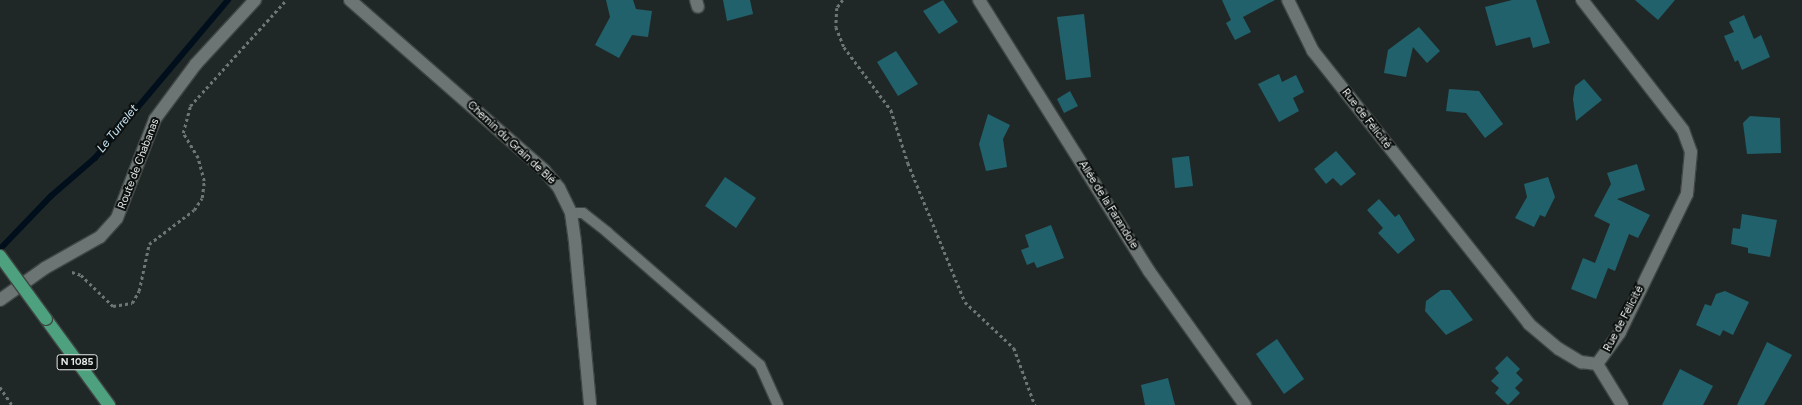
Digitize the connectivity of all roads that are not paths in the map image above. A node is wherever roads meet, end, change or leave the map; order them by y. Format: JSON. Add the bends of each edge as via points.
{"nodes":[{"id":1,"x":255,"y":0,"type":"edge"},
{"id":2,"x":350,"y":0,"type":"edge"},
{"id":3,"x":979,"y":0,"type":"edge"},
{"id":4,"x":1288,"y":0,"type":"edge"},
{"id":5,"x":1582,"y":0,"type":"edge"},
{"id":6,"x":571,"y":213,"type":"junction"},
{"id":7,"x":0,"y":256,"type":"edge"},
{"id":8,"x":0,"y":300,"type":"edge"},
{"id":9,"x":1597,"y":364,"type":"junction"},
{"id":10,"x":109,"y":405,"type":"edge"},
{"id":11,"x":590,"y":405,"type":"edge"},
{"id":12,"x":778,"y":405,"type":"edge"},
{"id":13,"x":1245,"y":405,"type":"edge"},
{"id":14,"x":1622,"y":405,"type":"edge"}],
"edges":[{"from":1,"to":8,"type":"street","name":"Route de Chabanas","via":[[196,64],[155,119],[118,218],[100,236],[45,268]]},
{"from":2,"to":6,"type":"street","name":"Chemin du Grain de Blé","via":[[544,170],[559,188]]},
{"from":3,"to":13,"type":"street","name":"Allée de la Farandole","via":[[1149,271]]},
{"from":4,"to":9,"type":"street","name":"Rue de Félicité","via":[[1313,51],[1529,324],[1559,349],[1581,362]]},
{"from":5,"to":9,"type":"street","name":"Rue de Félicité","via":[[1683,130],[1691,152],[1687,194],[1620,332]]},
{"from":6,"to":11,"type":"street","name":"Chemin du Grain de Blé"},
{"from":6,"to":12,"type":"lane","via":[[583,213],[607,232],[760,365]]},
{"from":7,"to":10,"type":"main road","number":"N 1085","bridge":true},
{"from":9,"to":14,"type":"street"}]}
